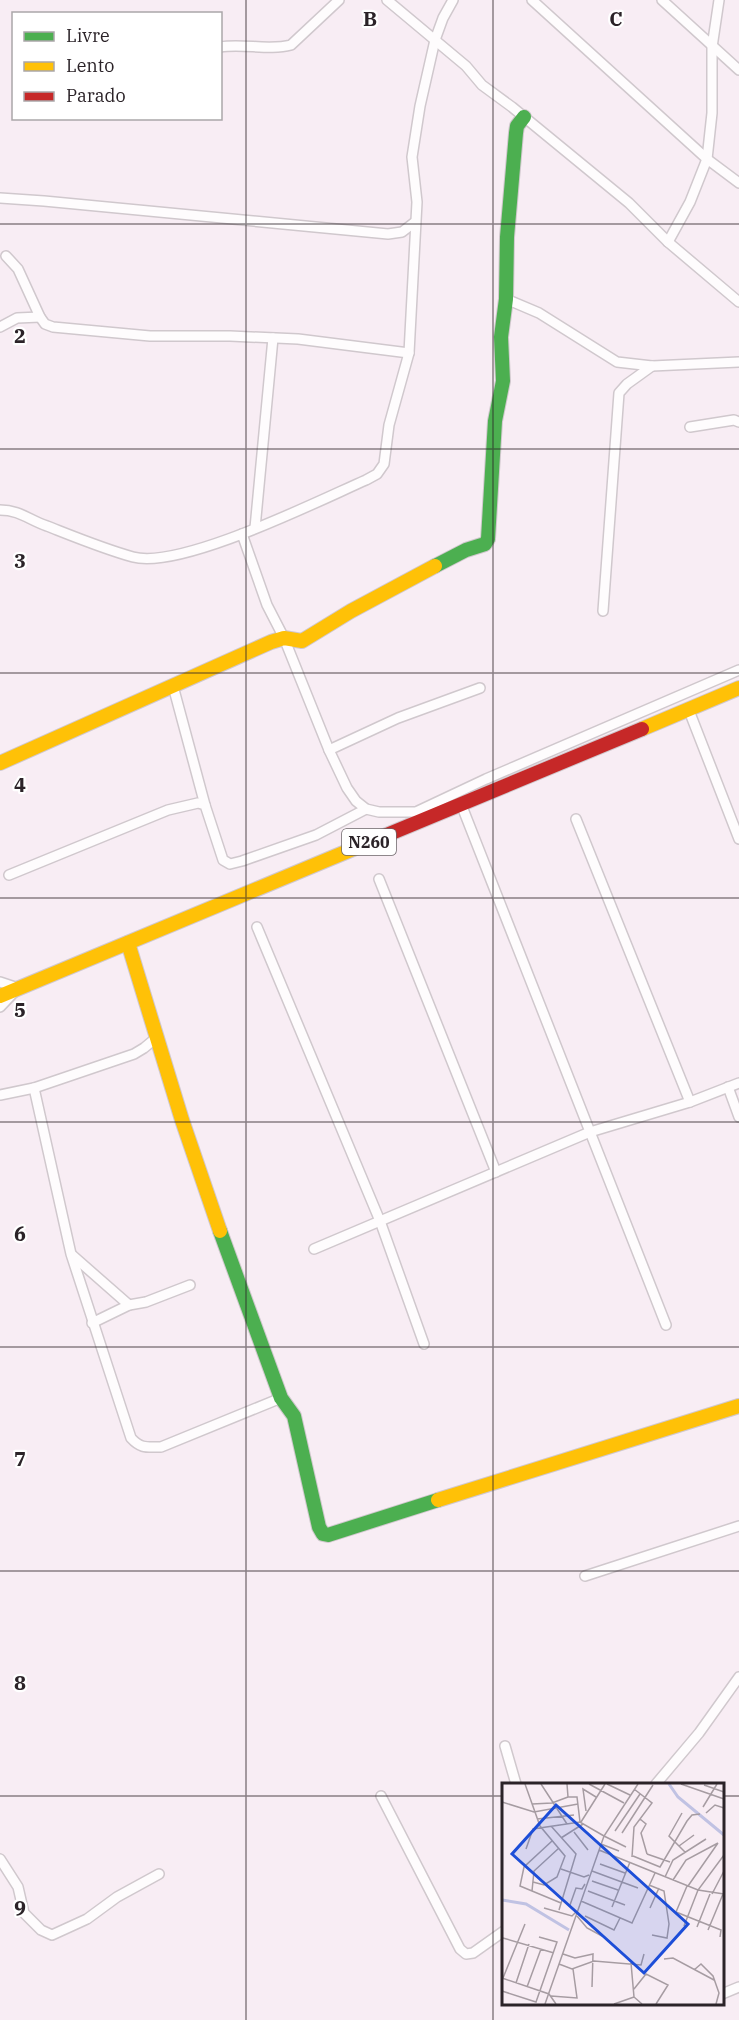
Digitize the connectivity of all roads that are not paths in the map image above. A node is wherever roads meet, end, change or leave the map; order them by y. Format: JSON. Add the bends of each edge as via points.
{"nodes":[{"id":1,"x":339,"y":0,"type":"edge"},
{"id":2,"x":387,"y":0,"type":"edge"},
{"id":3,"x":453,"y":0,"type":"edge"},
{"id":4,"x":532,"y":0,"type":"edge"},
{"id":5,"x":662,"y":0,"type":"edge"},
{"id":6,"x":719,"y":0,"type":"edge"},
{"id":7,"x":435,"y":40,"type":"junction"},
{"id":8,"x":222,"y":47,"type":"edge"},
{"id":9,"x":712,"y":47,"type":"junction"},
{"id":10,"x":739,"y":70,"type":"edge"},
{"id":11,"x":524,"y":117,"type":"junction"},
{"id":12,"x":707,"y":159,"type":"junction"},
{"id":13,"x":739,"y":183,"type":"edge"},
{"id":14,"x":0,"y":198,"type":"edge"},
{"id":15,"x":415,"y":222,"type":"junction"},
{"id":16,"x":402,"y":232,"type":"junction"},
{"id":17,"x":414,"y":242,"type":"junction"},
{"id":18,"x":668,"y":242,"type":"junction"},
{"id":19,"x":6,"y":256,"type":"dead end"},
{"id":20,"x":506,"y":298,"type":"junction"},
{"id":21,"x":739,"y":302,"type":"edge"},
{"id":22,"x":40,"y":318,"type":"junction"},
{"id":23,"x":0,"y":327,"type":"edge"},
{"id":24,"x":273,"y":338,"type":"junction"},
{"id":25,"x":409,"y":353,"type":"junction"},
{"id":26,"x":739,"y":362,"type":"edge"},
{"id":27,"x":652,"y":366,"type":"junction"},
{"id":28,"x":739,"y":422,"type":"edge"},
{"id":29,"x":690,"y":427,"type":"dead end"},
{"id":30,"x":0,"y":510,"type":"edge"},
{"id":31,"x":255,"y":528,"type":"junction"},
{"id":32,"x":242,"y":534,"type":"junction"},
{"id":33,"x":603,"y":611,"type":"dead end"},
{"id":34,"x":284,"y":638,"type":"junction"},
{"id":35,"x":739,"y":670,"type":"edge"},
{"id":36,"x":173,"y":686,"type":"junction"},
{"id":37,"x":480,"y":688,"type":"dead end"},
{"id":38,"x":739,"y":688,"type":"edge"},
{"id":39,"x":688,"y":708,"type":"junction"},
{"id":40,"x":329,"y":750,"type":"junction"},
{"id":41,"x":0,"y":762,"type":"edge"},
{"id":42,"x":461,"y":804,"type":"junction"},
{"id":43,"x":205,"y":805,"type":"junction"},
{"id":44,"x":366,"y":809,"type":"junction"},
{"id":45,"x":416,"y":812,"type":"junction"},
{"id":46,"x":440,"y":812,"type":"junction"},
{"id":47,"x":576,"y":819,"type":"dead end"},
{"id":48,"x":739,"y":838,"type":"edge"},
{"id":49,"x":9,"y":875,"type":"dead end"},
{"id":50,"x":379,"y":879,"type":"dead end"},
{"id":51,"x":257,"y":927,"type":"dead end"},
{"id":52,"x":128,"y":943,"type":"junction"},
{"id":53,"x":0,"y":982,"type":"edge"},
{"id":54,"x":18,"y":988,"type":"junction"},
{"id":55,"x":0,"y":996,"type":"edge"},
{"id":56,"x":0,"y":1007,"type":"edge"},
{"id":57,"x":156,"y":1038,"type":"junction"},
{"id":58,"x":739,"y":1083,"type":"edge"},
{"id":59,"x":34,"y":1088,"type":"junction"},
{"id":60,"x":728,"y":1088,"type":"junction"},
{"id":61,"x":0,"y":1095,"type":"edge"},
{"id":62,"x":690,"y":1102,"type":"junction"},
{"id":63,"x":739,"y":1117,"type":"edge"},
{"id":64,"x":590,"y":1132,"type":"junction"},
{"id":65,"x":496,"y":1172,"type":"junction"},
{"id":66,"x":380,"y":1221,"type":"junction"},
{"id":67,"x":314,"y":1249,"type":"dead end"},
{"id":68,"x":71,"y":1254,"type":"junction"},
{"id":69,"x":190,"y":1285,"type":"dead end"},
{"id":70,"x":129,"y":1305,"type":"junction"},
{"id":71,"x":92,"y":1323,"type":"junction"},
{"id":72,"x":666,"y":1325,"type":"dead end"},
{"id":73,"x":424,"y":1344,"type":"dead end"},
{"id":74,"x":281,"y":1398,"type":"junction"},
{"id":75,"x":739,"y":1406,"type":"edge"},
{"id":76,"x":739,"y":1526,"type":"edge"},
{"id":77,"x":585,"y":1576,"type":"dead end"},
{"id":78,"x":739,"y":1677,"type":"edge"},
{"id":79,"x":505,"y":1746,"type":"dead end"},
{"id":80,"x":515,"y":1783,"type":"edge"},
{"id":81,"x":658,"y":1783,"type":"edge"},
{"id":82,"x":381,"y":1796,"type":"dead end"},
{"id":83,"x":0,"y":1859,"type":"edge"},
{"id":84,"x":159,"y":1874,"type":"dead end"},
{"id":85,"x":502,"y":1932,"type":"edge"},
{"id":86,"x":739,"y":1987,"type":"edge"},
{"id":87,"x":724,"y":1994,"type":"edge"}],
"edges":[{"from":1,"to":8,"type":"street","via":[[291,45]]},
{"from":2,"to":7,"type":"street"},
{"from":3,"to":7,"type":"street"},
{"from":4,"to":12,"type":"street"},
{"from":5,"to":9,"type":"street"},
{"from":6,"to":9,"type":"street"},
{"from":7,"to":11,"type":"street","via":[[482,85]]},
{"from":7,"to":15,"type":"street","via":[[412,157],[417,195]]},
{"from":9,"to":10,"type":"street"},
{"from":9,"to":12,"type":"street"},
{"from":11,"to":18,"type":"street","via":[[629,202]]},
{"from":11,"to":20,"type":"street","via":[[516,133]]},
{"from":12,"to":13,"type":"street"},
{"from":12,"to":18,"type":"street"},
{"from":14,"to":16,"type":"street","via":[[388,234]]},
{"from":15,"to":16,"type":"street"},
{"from":15,"to":17,"type":"street"},
{"from":16,"to":17,"type":"street"},
{"from":17,"to":25,"type":"street"},
{"from":18,"to":21,"type":"street"},
{"from":19,"to":22,"type":"street","via":[[18,269]]},
{"from":20,"to":27,"type":"street","via":[[539,313],[617,362]]},
{"from":20,"to":34,"type":"street","via":[[501,337],[503,381],[495,421],[485,544],[351,611],[302,641]]},
{"from":22,"to":23,"type":"street","via":[[16,318]]},
{"from":22,"to":24,"type":"street","via":[[53,327],[150,336]]},
{"from":24,"to":25,"type":"street"},
{"from":24,"to":31,"type":"street"},
{"from":25,"to":31,"type":"street","via":[[381,470]]},
{"from":26,"to":27,"type":"street"},
{"from":27,"to":33,"type":"street","via":[[619,393]]},
{"from":28,"to":29,"type":"street"},
{"from":30,"to":32,"type":"street","via":[[14,510],[44,525],[145,560],[192,551]]},
{"from":31,"to":32,"type":"street"},
{"from":32,"to":34,"type":"street","via":[[267,605]]},
{"from":34,"to":36,"type":"street"},
{"from":34,"to":40,"type":"street"},
{"from":35,"to":45,"type":"street"},
{"from":36,"to":41,"type":"street"},
{"from":36,"to":43,"type":"street"},
{"from":37,"to":40,"type":"street","via":[[398,718]]},
{"from":38,"to":39,"type":"street","number":"N260"},
{"from":39,"to":42,"type":"street","number":"N260"},
{"from":39,"to":48,"type":"street"},
{"from":40,"to":44,"type":"street","via":[[347,788]]},
{"from":42,"to":46,"type":"street","number":"N260"},
{"from":42,"to":64,"type":"street"},
{"from":43,"to":44,"type":"street","via":[[223,860],[230,864],[316,835]]},
{"from":43,"to":49,"type":"street","via":[[168,810]]},
{"from":44,"to":45,"type":"street"},
{"from":45,"to":46,"type":"street"},
{"from":46,"to":52,"type":"street","number":"N260"},
{"from":47,"to":62,"type":"street"},
{"from":50,"to":65,"type":"street"},
{"from":51,"to":66,"type":"street"},
{"from":52,"to":54,"type":"street","number":"N260"},
{"from":52,"to":57,"type":"street"},
{"from":53,"to":54,"type":"street"},
{"from":54,"to":55,"type":"street","number":"N260"},
{"from":54,"to":56,"type":"street"},
{"from":57,"to":59,"type":"street","via":[[134,1054]]},
{"from":57,"to":74,"type":"street"},
{"from":58,"to":60,"type":"street"},
{"from":59,"to":61,"type":"street"},
{"from":59,"to":68,"type":"street"},
{"from":60,"to":62,"type":"street"},
{"from":60,"to":63,"type":"street"},
{"from":62,"to":64,"type":"street"},
{"from":64,"to":65,"type":"street"},
{"from":64,"to":72,"type":"street"},
{"from":65,"to":66,"type":"street"},
{"from":66,"to":67,"type":"street"},
{"from":66,"to":73,"type":"street"},
{"from":68,"to":70,"type":"street"},
{"from":68,"to":71,"type":"street"},
{"from":69,"to":70,"type":"street"},
{"from":70,"to":71,"type":"street"},
{"from":71,"to":74,"type":"street","via":[[131,1438],[138,1445],[161,1447]]},
{"from":74,"to":75,"type":"street","via":[[294,1416],[319,1527],[328,1535]]},
{"from":76,"to":77,"type":"street"},
{"from":78,"to":81,"type":"street"},
{"from":79,"to":80,"type":"street"},
{"from":82,"to":85,"type":"street","via":[[460,1949],[466,1954],[473,1953]]},
{"from":83,"to":84,"type":"street","via":[[18,1887],[24,1913],[52,1935],[87,1919]]},
{"from":86,"to":87,"type":"street"}]}
